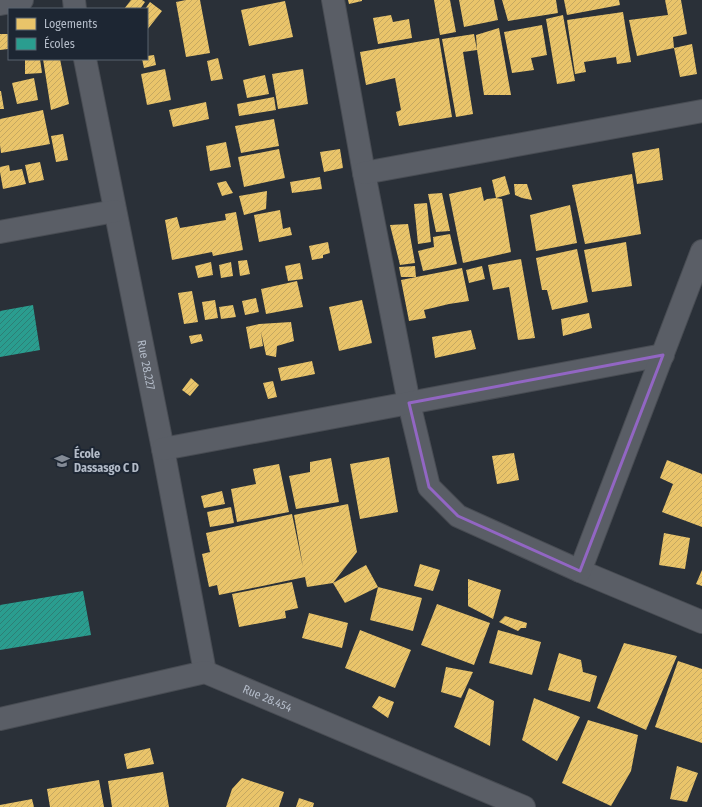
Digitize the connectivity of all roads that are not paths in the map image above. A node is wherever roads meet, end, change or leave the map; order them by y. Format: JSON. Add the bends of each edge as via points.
{"nodes":[{"id":1,"x":22,"y":0,"type":"edge"},
{"id":2,"x":333,"y":0,"type":"edge"},
{"id":3,"x":0,"y":4,"type":"edge"},
{"id":4,"x":85,"y":60,"type":"edge"},
{"id":5,"x":702,"y":111,"type":"edge"},
{"id":6,"x":364,"y":173,"type":"junction"},
{"id":7,"x":115,"y":211,"type":"junction"},
{"id":8,"x":0,"y":232,"type":"edge"},
{"id":9,"x":702,"y":251,"type":"edge"},
{"id":10,"x":662,"y":355,"type":"junction"},
{"id":11,"x":408,"y":403,"type":"junction"},
{"id":12,"x":162,"y":449,"type":"junction"},
{"id":13,"x":580,"y":571,"type":"junction"},
{"id":14,"x":702,"y":622,"type":"edge"},
{"id":15,"x":205,"y":672,"type":"junction"},
{"id":16,"x":0,"y":719,"type":"edge"},
{"id":17,"x":524,"y":807,"type":"edge"}],
"edges":[{"from":1,"to":3,"type":"street"},
{"from":2,"to":6,"type":"street"},
{"from":4,"to":7,"type":"street","name":"Rue 28.227"},
{"from":5,"to":6,"type":"street"},
{"from":6,"to":11,"type":"street"},
{"from":7,"to":8,"type":"street"},
{"from":7,"to":12,"type":"street","name":"Rue 28.227"},
{"from":9,"to":10,"type":"street"},
{"from":10,"to":11,"type":"street"},
{"from":10,"to":13,"type":"street"},
{"from":11,"to":12,"type":"street"},
{"from":11,"to":13,"type":"street","via":[[428,487],[458,516]]},
{"from":12,"to":15,"type":"street","name":"Rue 28.227"},
{"from":13,"to":14,"type":"street"},
{"from":15,"to":16,"type":"street"},
{"from":15,"to":17,"type":"street","name":"Rue 28.454"}]}
